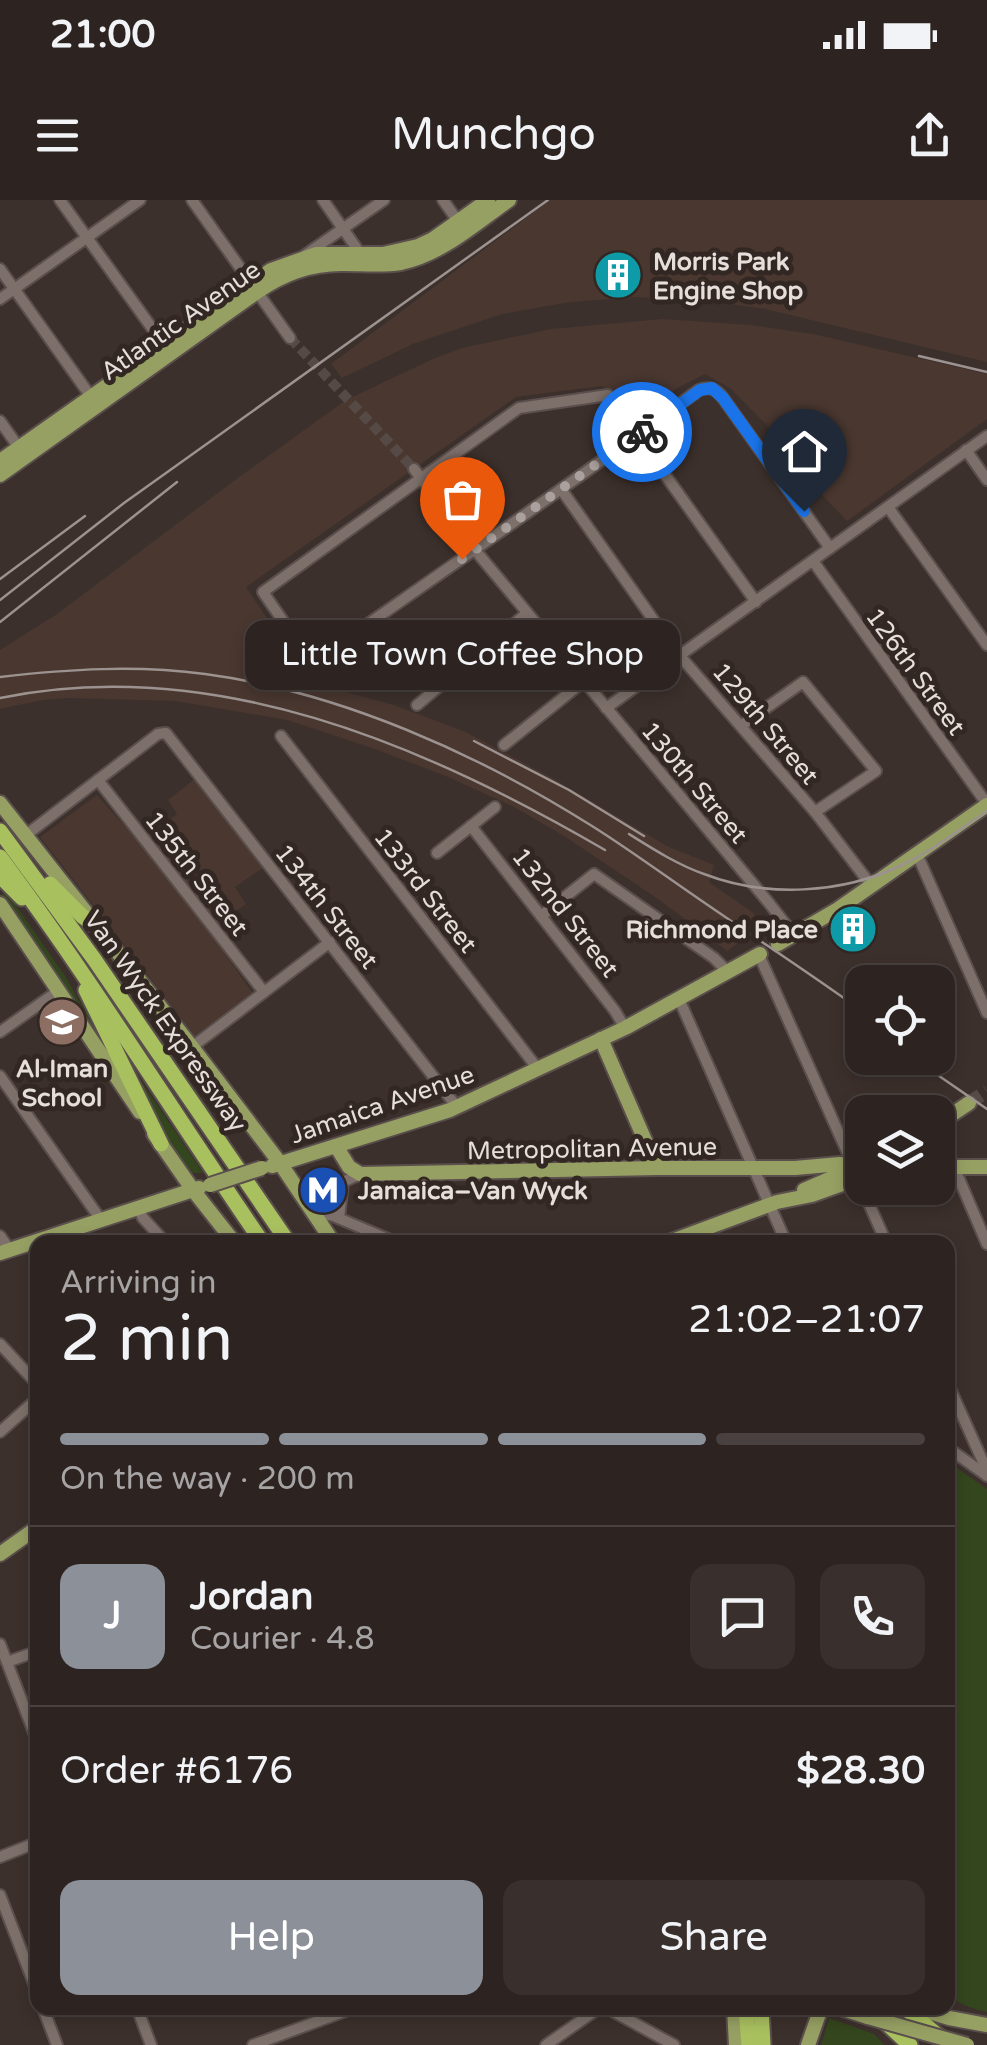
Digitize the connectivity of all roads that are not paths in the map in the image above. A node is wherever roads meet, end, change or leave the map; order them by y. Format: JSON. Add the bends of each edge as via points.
{"nodes":[{"id":1,"x":60,"y":200,"type":"edge"},
{"id":2,"x":140,"y":200,"type":"edge"},
{"id":3,"x":192,"y":200,"type":"edge"},
{"id":4,"x":323,"y":200,"type":"edge"},
{"id":5,"x":384,"y":200,"type":"edge"},
{"id":6,"x":443,"y":200,"type":"edge"},
{"id":7,"x":488,"y":200,"type":"edge"},
{"id":8,"x":509,"y":200,"type":"edge"},
{"id":9,"x":462,"y":226,"type":"junction"},
{"id":10,"x":344,"y":229,"type":"junction"},
{"id":11,"x":86,"y":237,"type":"junction"},
{"id":12,"x":300,"y":258,"type":"junction"},
{"id":13,"x":364,"y":259,"type":"junction"},
{"id":14,"x":0,"y":269,"type":"edge"},
{"id":15,"x":254,"y":287,"type":"junction"},
{"id":16,"x":14,"y":289,"type":"junction"},
{"id":17,"x":0,"y":299,"type":"edge"},
{"id":18,"x":290,"y":338,"type":"tunnel mouth"},
{"id":19,"x":167,"y":349,"type":"junction"},
{"id":20,"x":94,"y":401,"type":"junction"},
{"id":21,"x":0,"y":421,"type":"edge"},
{"id":22,"x":635,"y":436,"type":"junction"},
{"id":23,"x":987,"y":436,"type":"edge"},
{"id":24,"x":966,"y":450,"type":"junction"},
{"id":25,"x":22,"y":452,"type":"junction"},
{"id":26,"x":0,"y":461,"type":"edge"},
{"id":27,"x":418,"y":473,"type":"junction"},
{"id":28,"x":0,"y":475,"type":"edge"},
{"id":29,"x":987,"y":480,"type":"edge"},
{"id":30,"x":560,"y":489,"type":"junction"},
{"id":31,"x":888,"y":507,"type":"junction"},
{"id":32,"x":830,"y":548,"type":"junction"},
{"id":33,"x":475,"y":550,"type":"junction"},
{"id":34,"x":813,"y":562,"type":"junction"},
{"id":35,"x":756,"y":602,"type":"junction"},
{"id":36,"x":527,"y":612,"type":"junction"},
{"id":37,"x":987,"y":645,"type":"edge"},
{"id":38,"x":681,"y":656,"type":"junction"},
{"id":39,"x":584,"y":680,"type":"junction"},
{"id":40,"x":417,"y":705,"type":"dead end"},
{"id":41,"x":606,"y":708,"type":"junction"},
{"id":42,"x":742,"y":725,"type":"junction"},
{"id":43,"x":280,"y":736,"type":"dead end"},
{"id":44,"x":504,"y":746,"type":"dead end"},
{"id":45,"x":98,"y":780,"type":"junction"},
{"id":46,"x":0,"y":802,"type":"edge"},
{"id":47,"x":987,"y":804,"type":"edge"},
{"id":48,"x":495,"y":807,"type":"dead end"},
{"id":49,"x":815,"y":812,"type":"junction"},
{"id":50,"x":471,"y":826,"type":"junction"},
{"id":51,"x":26,"y":835,"type":"junction"},
{"id":52,"x":3,"y":844,"type":"edge"},
{"id":53,"x":437,"y":853,"type":"dead end"},
{"id":54,"x":918,"y":854,"type":"junction"},
{"id":55,"x":0,"y":876,"type":"edge"},
{"id":56,"x":871,"y":885,"type":"junction"},
{"id":57,"x":0,"y":904,"type":"edge"},
{"id":58,"x":541,"y":916,"type":"junction"},
{"id":59,"x":45,"y":919,"type":"junction"},
{"id":60,"x":99,"y":928,"type":"junction"},
{"id":61,"x":794,"y":935,"type":"junction"},
{"id":62,"x":62,"y":942,"type":"junction"},
{"id":63,"x":330,"y":942,"type":"junction"},
{"id":64,"x":778,"y":944,"type":"dead end"},
{"id":65,"x":759,"y":954,"type":"joint"},
{"id":66,"x":728,"y":972,"type":"junction"},
{"id":67,"x":58,"y":991,"type":"junction"},
{"id":68,"x":264,"y":992,"type":"junction"},
{"id":69,"x":680,"y":999,"type":"junction"},
{"id":70,"x":987,"y":1014,"type":"edge"},
{"id":71,"x":625,"y":1028,"type":"junction"},
{"id":72,"x":0,"y":1032,"type":"edge"},
{"id":73,"x":600,"y":1039,"type":"junction"},
{"id":74,"x":192,"y":1047,"type":"junction"},
{"id":75,"x":538,"y":1069,"type":"junction"},
{"id":76,"x":0,"y":1076,"type":"edge"},
{"id":77,"x":969,"y":1102,"type":"tunnel mouth"},
{"id":78,"x":457,"y":1106,"type":"junction"},
{"id":79,"x":955,"y":1113,"type":"edge"},
{"id":80,"x":845,"y":1137,"type":"edge"},
{"id":81,"x":160,"y":1144,"type":"junction"},
{"id":82,"x":336,"y":1146,"type":"junction"},
{"id":83,"x":280,"y":1164,"type":"junction"},
{"id":84,"x":845,"y":1165,"type":"edge"},
{"id":85,"x":955,"y":1166,"type":"edge"},
{"id":86,"x":657,"y":1168,"type":"junction"},
{"id":87,"x":753,"y":1168,"type":"junction"},
{"id":88,"x":794,"y":1168,"type":"junction"},
{"id":89,"x":987,"y":1168,"type":"edge"},
{"id":90,"x":360,"y":1174,"type":"junction"},
{"id":91,"x":845,"y":1174,"type":"edge"},
{"id":92,"x":845,"y":1177,"type":"edge"},
{"id":93,"x":822,"y":1181,"type":"junction"},
{"id":94,"x":955,"y":1183,"type":"edge"},
{"id":95,"x":193,"y":1190,"type":"junction"},
{"id":96,"x":790,"y":1198,"type":"junction"},
{"id":97,"x":769,"y":1205,"type":"junction"},
{"id":98,"x":873,"y":1205,"type":"edge"},
{"id":99,"x":138,"y":1208,"type":"junction"},
{"id":100,"x":315,"y":1216,"type":"junction"},
{"id":101,"x":338,"y":1218,"type":"junction"},
{"id":102,"x":102,"y":1220,"type":"junction"},
{"id":103,"x":60,"y":1235,"type":"edge"},
{"id":104,"x":159,"y":1235,"type":"edge"},
{"id":105,"x":228,"y":1235,"type":"edge"},
{"id":106,"x":257,"y":1235,"type":"edge"},
{"id":107,"x":283,"y":1235,"type":"edge"},
{"id":108,"x":328,"y":1235,"type":"edge"},
{"id":109,"x":378,"y":1235,"type":"edge"},
{"id":110,"x":688,"y":1235,"type":"edge"},
{"id":111,"x":783,"y":1235,"type":"edge"},
{"id":112,"x":884,"y":1235,"type":"edge"},
{"id":113,"x":0,"y":1236,"type":"edge"},
{"id":114,"x":987,"y":1244,"type":"edge"},
{"id":115,"x":30,"y":1245,"type":"edge"},
{"id":116,"x":5,"y":1252,"type":"edge"},
{"id":117,"x":0,"y":1344,"type":"edge"},
{"id":118,"x":30,"y":1376,"type":"edge"},
{"id":119,"x":955,"y":1401,"type":"edge"},
{"id":120,"x":30,"y":1405,"type":"edge"},
{"id":121,"x":967,"y":1430,"type":"junction"},
{"id":122,"x":0,"y":1432,"type":"edge"},
{"id":123,"x":955,"y":1450,"type":"edge"},
{"id":124,"x":955,"y":1453,"type":"edge"},
{"id":125,"x":987,"y":1476,"type":"edge"},
{"id":126,"x":30,"y":1533,"type":"edge"},
{"id":127,"x":0,"y":1554,"type":"edge"},
{"id":128,"x":0,"y":1644,"type":"edge"},
{"id":129,"x":30,"y":1654,"type":"edge"},
{"id":130,"x":7,"y":1662,"type":"junction"},
{"id":131,"x":30,"y":1722,"type":"edge"},
{"id":132,"x":30,"y":1845,"type":"edge"},
{"id":133,"x":0,"y":1857,"type":"edge"},
{"id":134,"x":0,"y":1895,"type":"edge"},
{"id":135,"x":30,"y":1973,"type":"edge"},
{"id":136,"x":955,"y":2014,"type":"edge"},
{"id":137,"x":45,"y":2015,"type":"edge"},
{"id":138,"x":140,"y":2015,"type":"edge"},
{"id":139,"x":335,"y":2015,"type":"edge"},
{"id":140,"x":589,"y":2015,"type":"edge"},
{"id":141,"x":620,"y":2015,"type":"edge"},
{"id":142,"x":734,"y":2015,"type":"edge"},
{"id":143,"x":747,"y":2015,"type":"edge"},
{"id":144,"x":761,"y":2015,"type":"edge"},
{"id":145,"x":819,"y":2015,"type":"edge"},
{"id":146,"x":862,"y":2015,"type":"edge"},
{"id":147,"x":877,"y":2015,"type":"edge"},
{"id":148,"x":914,"y":2015,"type":"edge"},
{"id":149,"x":944,"y":2015,"type":"edge"},
{"id":150,"x":970,"y":2021,"type":"junction"},
{"id":151,"x":987,"y":2025,"type":"edge"},
{"id":152,"x":57,"y":2045,"type":"edge"},
{"id":153,"x":151,"y":2045,"type":"edge"},
{"id":154,"x":253,"y":2045,"type":"edge"},
{"id":155,"x":546,"y":2045,"type":"edge"},
{"id":156,"x":673,"y":2045,"type":"edge"},
{"id":157,"x":736,"y":2045,"type":"edge"},
{"id":158,"x":749,"y":2045,"type":"edge"},
{"id":159,"x":763,"y":2045,"type":"edge"},
{"id":160,"x":808,"y":2045,"type":"edge"},
{"id":161,"x":908,"y":2045,"type":"edge"},
{"id":162,"x":950,"y":2045,"type":"edge"},
{"id":163,"x":968,"y":2045,"type":"edge"}],
"edges":[{"from":1,"to":11,"type":"street"},
{"from":2,"to":11,"type":"street"},
{"from":3,"to":15,"type":"street"},
{"from":4,"to":10,"type":"street"},
{"from":5,"to":10,"type":"street"},
{"from":6,"to":9,"type":"street"},
{"from":7,"to":9,"type":"main road","name":"Atlantic Avenue"},
{"from":8,"to":9,"type":"main road","name":"Atlantic Avenue"},
{"from":9,"to":13,"type":"main road","name":"Atlantic Avenue","via":[[448,244],[422,257],[394,264]]},
{"from":10,"to":12,"type":"street"},
{"from":10,"to":13,"type":"street"},
{"from":11,"to":16,"type":"street"},
{"from":11,"to":19,"type":"street"},
{"from":12,"to":13,"type":"main road","name":"Atlantic Avenue","via":[[333,253]]},
{"from":12,"to":15,"type":"main road","name":"Atlantic Avenue"},
{"from":13,"to":15,"type":"main road","name":"Atlantic Avenue","via":[[308,267]]},
{"from":14,"to":16,"type":"street"},
{"from":15,"to":18,"type":"street"},
{"from":15,"to":19,"type":"main road","name":"Atlantic Avenue"},
{"from":16,"to":17,"type":"street"},
{"from":16,"to":20,"type":"street"},
{"from":19,"to":20,"type":"main road","name":"Atlantic Avenue"},
{"from":20,"to":25,"type":"main road","name":"Atlantic Avenue"},
{"from":21,"to":25,"type":"street"},
{"from":22,"to":27,"type":"street","via":[[608,396],[519,408]]},
{"from":22,"to":30,"type":"street"},
{"from":22,"to":32,"type":"street","via":[[700,390],[714,390]]},
{"from":22,"to":35,"type":"street"},
{"from":23,"to":24,"type":"street"},
{"from":24,"to":29,"type":"street"},
{"from":24,"to":31,"type":"street"},
{"from":25,"to":26,"type":"main road","name":"Atlantic Avenue"},
{"from":25,"to":28,"type":"main road","name":"Atlantic Avenue"},
{"from":27,"to":33,"type":"street","name":"130th Street"},
{"from":27,"to":33,"type":"street","via":[[262,592],[312,664]]},
{"from":30,"to":33,"type":"street"},
{"from":30,"to":38,"type":"street","name":"129th Street"},
{"from":31,"to":32,"type":"street"},
{"from":31,"to":37,"type":"street"},
{"from":32,"to":34,"type":"street"},
{"from":33,"to":36,"type":"street","name":"130th Street"},
{"from":34,"to":35,"type":"street"},
{"from":34,"to":47,"type":"street","name":"126th Street"},
{"from":35,"to":38,"type":"street"},
{"from":36,"to":39,"type":"street","name":"130th Street"},
{"from":36,"to":40,"type":"street"},
{"from":38,"to":41,"type":"street"},
{"from":38,"to":42,"type":"street","name":"129th Street"},
{"from":39,"to":41,"type":"street","name":"130th Street"},
{"from":39,"to":44,"type":"street"},
{"from":41,"to":61,"type":"street","name":"130th Street"},
{"from":42,"to":49,"type":"street","name":"129th Street"},
{"from":42,"to":49,"type":"street","via":[[803,682],[876,771]]},
{"from":43,"to":75,"type":"street","name":"133rd Street"},
{"from":45,"to":51,"type":"street"},
{"from":45,"to":63,"type":"street","name":"134th Street","via":[[164,732]]},
{"from":45,"to":68,"type":"street","name":"135th Street"},
{"from":46,"to":51,"type":"main road"},
{"from":47,"to":54,"type":"main road"},
{"from":48,"to":50,"type":"street"},
{"from":49,"to":56,"type":"street","name":"129th Street"},
{"from":50,"to":53,"type":"street"},
{"from":50,"to":58,"type":"street","name":"132nd Street"},
{"from":51,"to":60,"type":"main road"},
{"from":52,"to":59,"type":"highway","name":"Van Wyck Expressway"},
{"from":52,"to":60,"type":"highway","via":[[31,860]]},
{"from":52,"to":107,"type":"highway","name":"Van Wyck Expressway","via":[[110,982]]},
{"from":54,"to":56,"type":"main road"},
{"from":54,"to":70,"type":"street"},
{"from":55,"to":59,"type":"highway"},
{"from":56,"to":61,"type":"main road"},
{"from":57,"to":67,"type":"main road"},
{"from":58,"to":66,"type":"street","via":[[594,874]]},
{"from":58,"to":71,"type":"street","name":"132nd Street"},
{"from":59,"to":62,"type":"highway","name":"Van Wyck Expressway"},
{"from":60,"to":74,"type":"main road"},
{"from":61,"to":64,"type":"main road"},
{"from":62,"to":81,"type":"highway"},
{"from":62,"to":106,"type":"highway","name":"Van Wyck Expressway"},
{"from":63,"to":68,"type":"street"},
{"from":63,"to":78,"type":"street","name":"134th Street"},
{"from":65,"to":66,"type":"main road","name":"Jamaica Avenue"},
{"from":65,"to":80,"type":"street"},
{"from":66,"to":69,"type":"main road","name":"Jamaica Avenue"},
{"from":67,"to":72,"type":"street"},
{"from":67,"to":81,"type":"main road"},
{"from":68,"to":74,"type":"street"},
{"from":69,"to":71,"type":"main road","name":"Jamaica Avenue"},
{"from":69,"to":87,"type":"street"},
{"from":71,"to":73,"type":"main road","name":"Jamaica Avenue"},
{"from":73,"to":75,"type":"main road","name":"Jamaica Avenue"},
{"from":73,"to":86,"type":"main road"},
{"from":74,"to":83,"type":"main road"},
{"from":75,"to":78,"type":"main road","name":"Jamaica Avenue"},
{"from":76,"to":102,"type":"street"},
{"from":77,"to":79,"type":"main road"},
{"from":78,"to":82,"type":"main road","name":"Jamaica Avenue"},
{"from":81,"to":95,"type":"main road"},
{"from":82,"to":83,"type":"main road","name":"Jamaica Avenue"},
{"from":82,"to":90,"type":"main road"},
{"from":83,"to":95,"type":"main road","name":"Jamaica Avenue","bridge":true},
{"from":83,"to":100,"type":"main road"},
{"from":84,"to":88,"type":"main road","name":"Metropolitan Avenue"},
{"from":85,"to":89,"type":"main road"},
{"from":86,"to":87,"type":"main road","name":"Metropolitan Avenue"},
{"from":86,"to":90,"type":"main road","name":"Metropolitan Avenue"},
{"from":87,"to":88,"type":"main road","name":"Metropolitan Avenue"},
{"from":87,"to":97,"type":"street"},
{"from":88,"to":93,"type":"main road","via":[[817,1170]]},
{"from":90,"to":101,"type":"street","via":[[343,1182]]},
{"from":91,"to":93,"type":"main road"},
{"from":92,"to":96,"type":"main road","via":[[812,1195]]},
{"from":93,"to":96,"type":"main road"},
{"from":94,"to":114,"type":"street"},
{"from":95,"to":99,"type":"main road","name":"Jamaica Avenue"},
{"from":95,"to":105,"type":"main road"},
{"from":96,"to":97,"type":"main road"},
{"from":97,"to":110,"type":"main road"},
{"from":97,"to":111,"type":"street"},
{"from":98,"to":112,"type":"street"},
{"from":99,"to":102,"type":"main road","name":"Jamaica Avenue"},
{"from":99,"to":104,"type":"street"},
{"from":100,"to":101,"type":"street"},
{"from":100,"to":108,"type":"main road"},
{"from":101,"to":109,"type":"street"},
{"from":102,"to":103,"type":"main road","name":"Jamaica Avenue"},
{"from":113,"to":116,"type":"street"},
{"from":115,"to":116,"type":"main road","name":"Jamaica Avenue"},
{"from":117,"to":118,"type":"street"},
{"from":119,"to":121,"type":"street"},
{"from":120,"to":122,"type":"street"},
{"from":121,"to":123,"type":"street","via":[[967,1445]]},
{"from":121,"to":125,"type":"street"},
{"from":124,"to":125,"type":"street"},
{"from":126,"to":127,"type":"main road"},
{"from":128,"to":130,"type":"street"},
{"from":129,"to":130,"type":"street"},
{"from":130,"to":131,"type":"street"},
{"from":132,"to":133,"type":"street"},
{"from":134,"to":135,"type":"street"},
{"from":136,"to":150,"type":"main road"},
{"from":137,"to":152,"type":"street"},
{"from":138,"to":153,"type":"street"},
{"from":139,"to":154,"type":"street"},
{"from":140,"to":155,"type":"street"},
{"from":141,"to":156,"type":"street"},
{"from":142,"to":157,"type":"main road"},
{"from":143,"to":158,"type":"highway"},
{"from":144,"to":159,"type":"highway"},
{"from":145,"to":160,"type":"main road"},
{"from":146,"to":163,"type":"main road","bridge":true},
{"from":147,"to":161,"type":"highway"},
{"from":148,"to":162,"type":"highway"},
{"from":149,"to":150,"type":"main road"},
{"from":150,"to":151,"type":"main road"}]}
